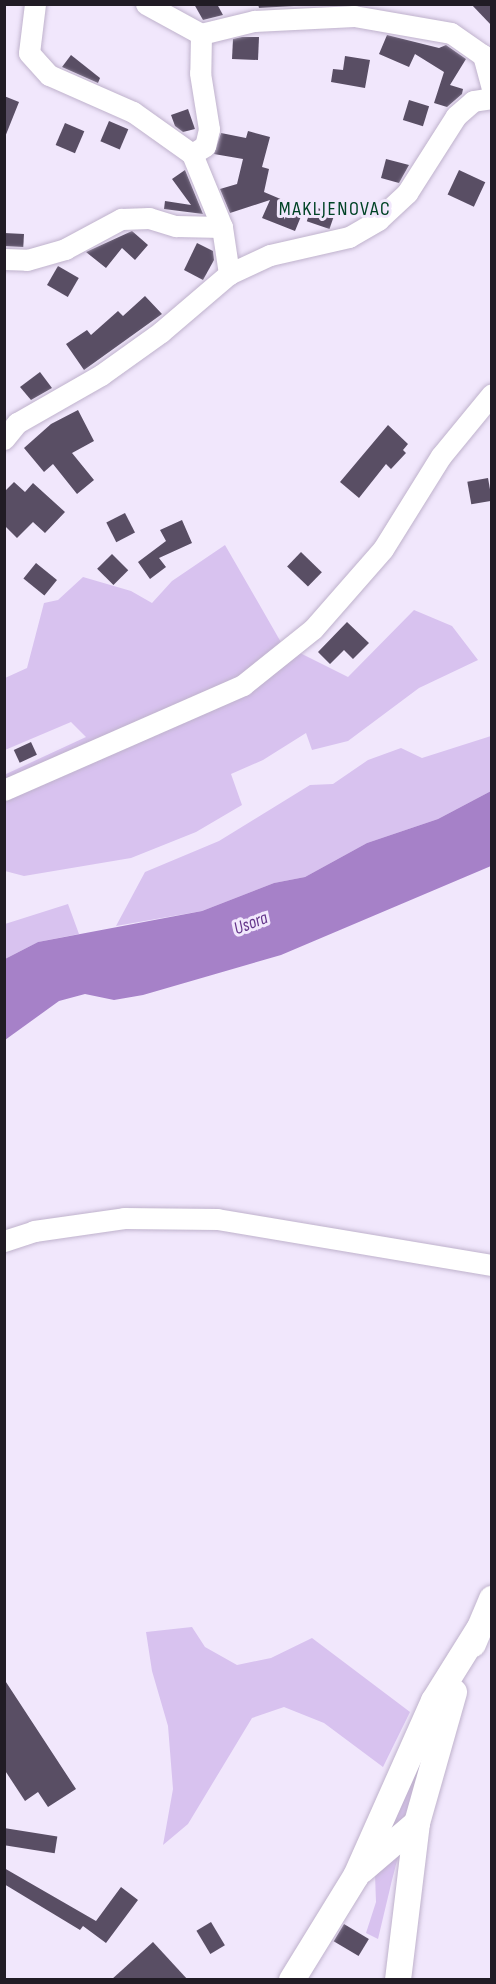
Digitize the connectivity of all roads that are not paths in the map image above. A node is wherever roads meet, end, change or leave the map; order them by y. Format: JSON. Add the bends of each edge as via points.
{"nodes":[{"id":1,"x":35,"y":4,"type":"edge"},
{"id":2,"x":146,"y":4,"type":"edge"},
{"id":3,"x":201,"y":34,"type":"junction"},
{"id":4,"x":487,"y":49,"type":"edge"},
{"id":5,"x":492,"y":88,"type":"edge"},
{"id":6,"x":492,"y":98,"type":"edge"},
{"id":7,"x":192,"y":154,"type":"junction"},
{"id":8,"x":222,"y":227,"type":"junction"},
{"id":9,"x":4,"y":259,"type":"edge"},
{"id":10,"x":229,"y":274,"type":"junction"},
{"id":11,"x":492,"y":394,"type":"edge"},
{"id":12,"x":4,"y":439,"type":"edge"},
{"id":13,"x":4,"y":790,"type":"edge"},
{"id":14,"x":4,"y":1241,"type":"edge"},
{"id":15,"x":492,"y":1265,"type":"edge"},
{"id":16,"x":492,"y":1599,"type":"edge"},
{"id":17,"x":479,"y":1629,"type":"junction"},
{"id":18,"x":417,"y":1823,"type":"junction"},
{"id":19,"x":356,"y":1875,"type":"junction"},
{"id":20,"x":292,"y":1980,"type":"edge"},
{"id":21,"x":398,"y":1980,"type":"edge"}],
"edges":[{"from":1,"to":7,"type":"street","via":[[29,53],[49,75],[133,112]]},
{"from":2,"to":3,"type":"street"},
{"from":3,"to":4,"type":"street","via":[[254,21],[354,16],[451,33]]},
{"from":3,"to":7,"type":"street","via":[[200,73],[209,129],[205,146]]},
{"from":4,"to":5,"type":"street"},
{"from":6,"to":10,"type":"street","via":[[473,101],[456,116],[407,193],[378,220],[349,237],[270,255]]},
{"from":7,"to":8,"type":"street"},
{"from":8,"to":9,"type":"street","via":[[121,219],[65,249],[27,260]]},
{"from":8,"to":10,"type":"street"},
{"from":10,"to":12,"type":"street","via":[[161,332],[101,375],[17,423]]},
{"from":11,"to":13,"type":"street","via":[[441,456],[383,549],[314,629],[243,686]]},
{"from":14,"to":15,"type":"street","via":[[34,1231],[124,1218],[217,1219]]},
{"from":16,"to":17,"type":"main road"},
{"from":17,"to":18,"type":"main road","via":[[440,1735]]},
{"from":17,"to":19,"type":"main road","via":[[434,1701]]},
{"from":18,"to":19,"type":"main road"},
{"from":18,"to":21,"type":"main road"},
{"from":19,"to":20,"type":"main road"}]}
